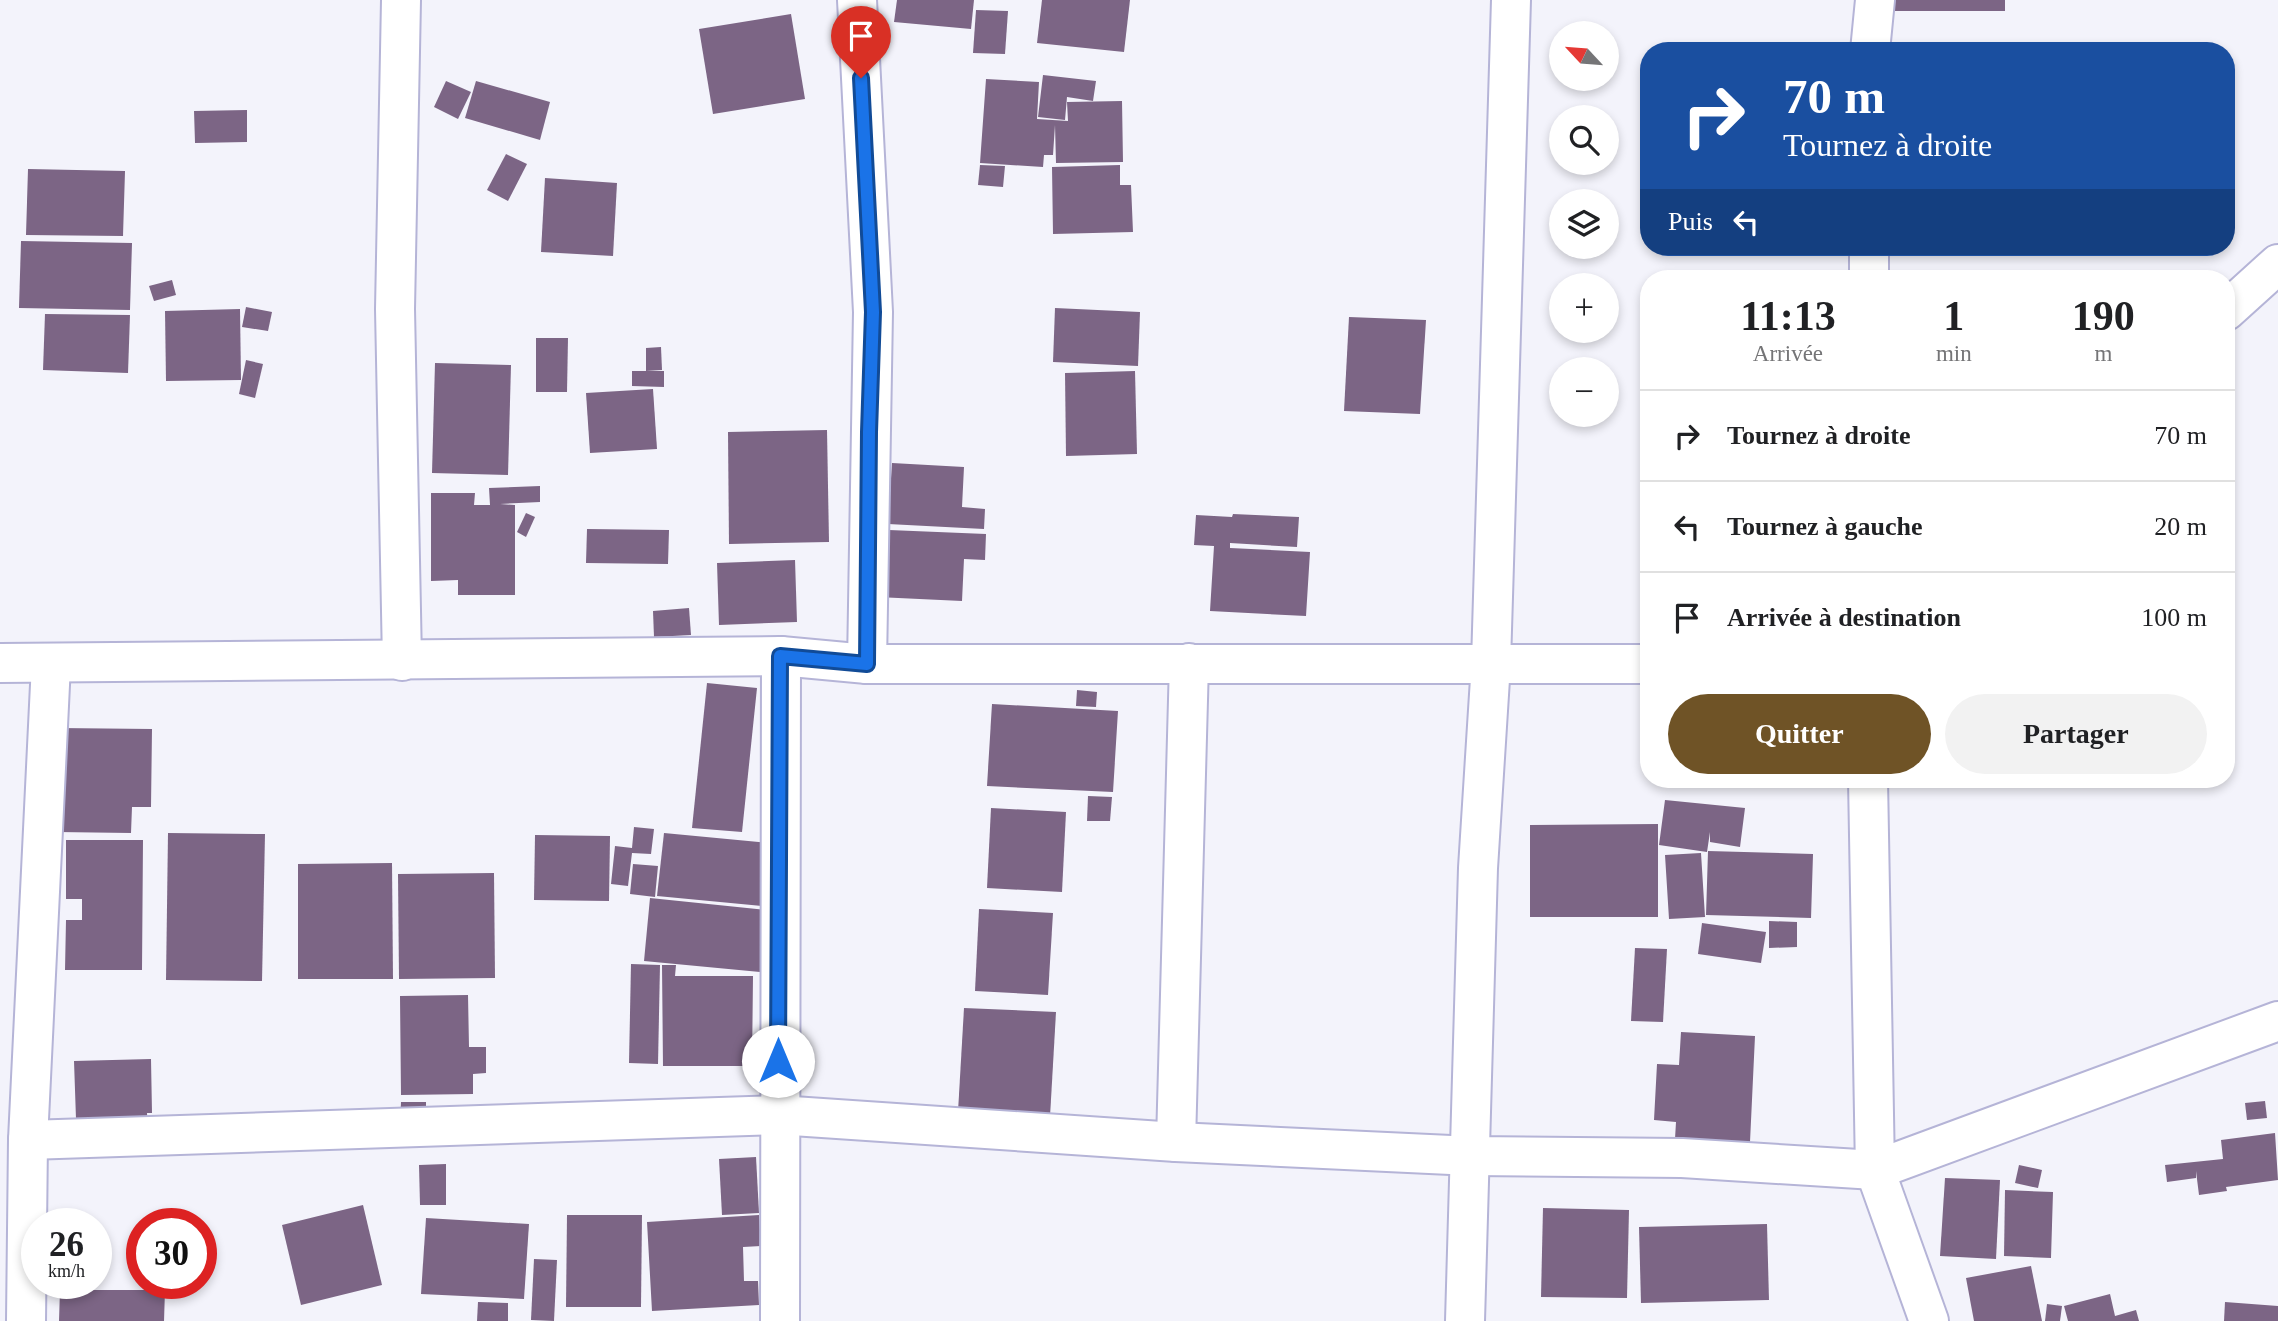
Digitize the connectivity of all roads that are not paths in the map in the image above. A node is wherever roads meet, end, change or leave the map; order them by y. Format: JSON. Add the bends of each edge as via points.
{"nodes":[{"id":1,"x":401,"y":0,"type":"edge"},
{"id":2,"x":857,"y":0,"type":"edge"},
{"id":3,"x":1511,"y":0,"type":"edge"},
{"id":4,"x":1875,"y":0,"type":"edge"},
{"id":5,"x":1871,"y":42,"type":"edge"},
{"id":6,"x":2278,"y":264,"type":"edge"},
{"id":7,"x":2235,"y":303,"type":"edge"},
{"id":8,"x":780,"y":656,"type":"junction"},
{"id":9,"x":402,"y":661,"type":"junction"},
{"id":10,"x":0,"y":663,"type":"edge"},
{"id":11,"x":1189,"y":663,"type":"junction"},
{"id":12,"x":1491,"y":663,"type":"junction"},
{"id":13,"x":51,"y":664,"type":"junction"},
{"id":14,"x":867,"y":664,"type":"junction"},
{"id":15,"x":1640,"y":664,"type":"edge"},
{"id":16,"x":1868,"y":788,"type":"edge"},
{"id":17,"x":2278,"y":1021,"type":"edge"},
{"id":18,"x":778,"y":1115,"type":"junction"},
{"id":19,"x":28,"y":1140,"type":"junction"},
{"id":20,"x":1176,"y":1142,"type":"junction"},
{"id":21,"x":1472,"y":1156,"type":"junction"},
{"id":22,"x":1875,"y":1170,"type":"junction"},
{"id":23,"x":26,"y":1321,"type":"edge"},
{"id":24,"x":779,"y":1321,"type":"edge"},
{"id":25,"x":1465,"y":1321,"type":"edge"},
{"id":26,"x":1929,"y":1321,"type":"edge"}],
"edges":[{"from":1,"to":9,"type":"street","via":[[395,309]]},
{"from":2,"to":14,"type":"street","via":[[873,312]]},
{"from":3,"to":12,"type":"street"},
{"from":4,"to":5,"type":"street"},
{"from":6,"to":7,"type":"street"},
{"from":8,"to":9,"type":"street"},
{"from":8,"to":14,"type":"street"},
{"from":8,"to":18,"type":"street"},
{"from":9,"to":13,"type":"street"},
{"from":10,"to":13,"type":"street"},
{"from":11,"to":12,"type":"street"},
{"from":11,"to":14,"type":"street"},
{"from":11,"to":20,"type":"street"},
{"from":12,"to":15,"type":"street"},
{"from":12,"to":21,"type":"street","via":[[1478,868]]},
{"from":13,"to":19,"type":"street"},
{"from":16,"to":22,"type":"street"},
{"from":17,"to":22,"type":"street"},
{"from":18,"to":19,"type":"street"},
{"from":18,"to":20,"type":"street"},
{"from":18,"to":24,"type":"street"},
{"from":19,"to":23,"type":"street"},
{"from":20,"to":21,"type":"street"},
{"from":21,"to":22,"type":"street","via":[[1682,1158]]},
{"from":21,"to":25,"type":"street"},
{"from":22,"to":26,"type":"street"}]}
